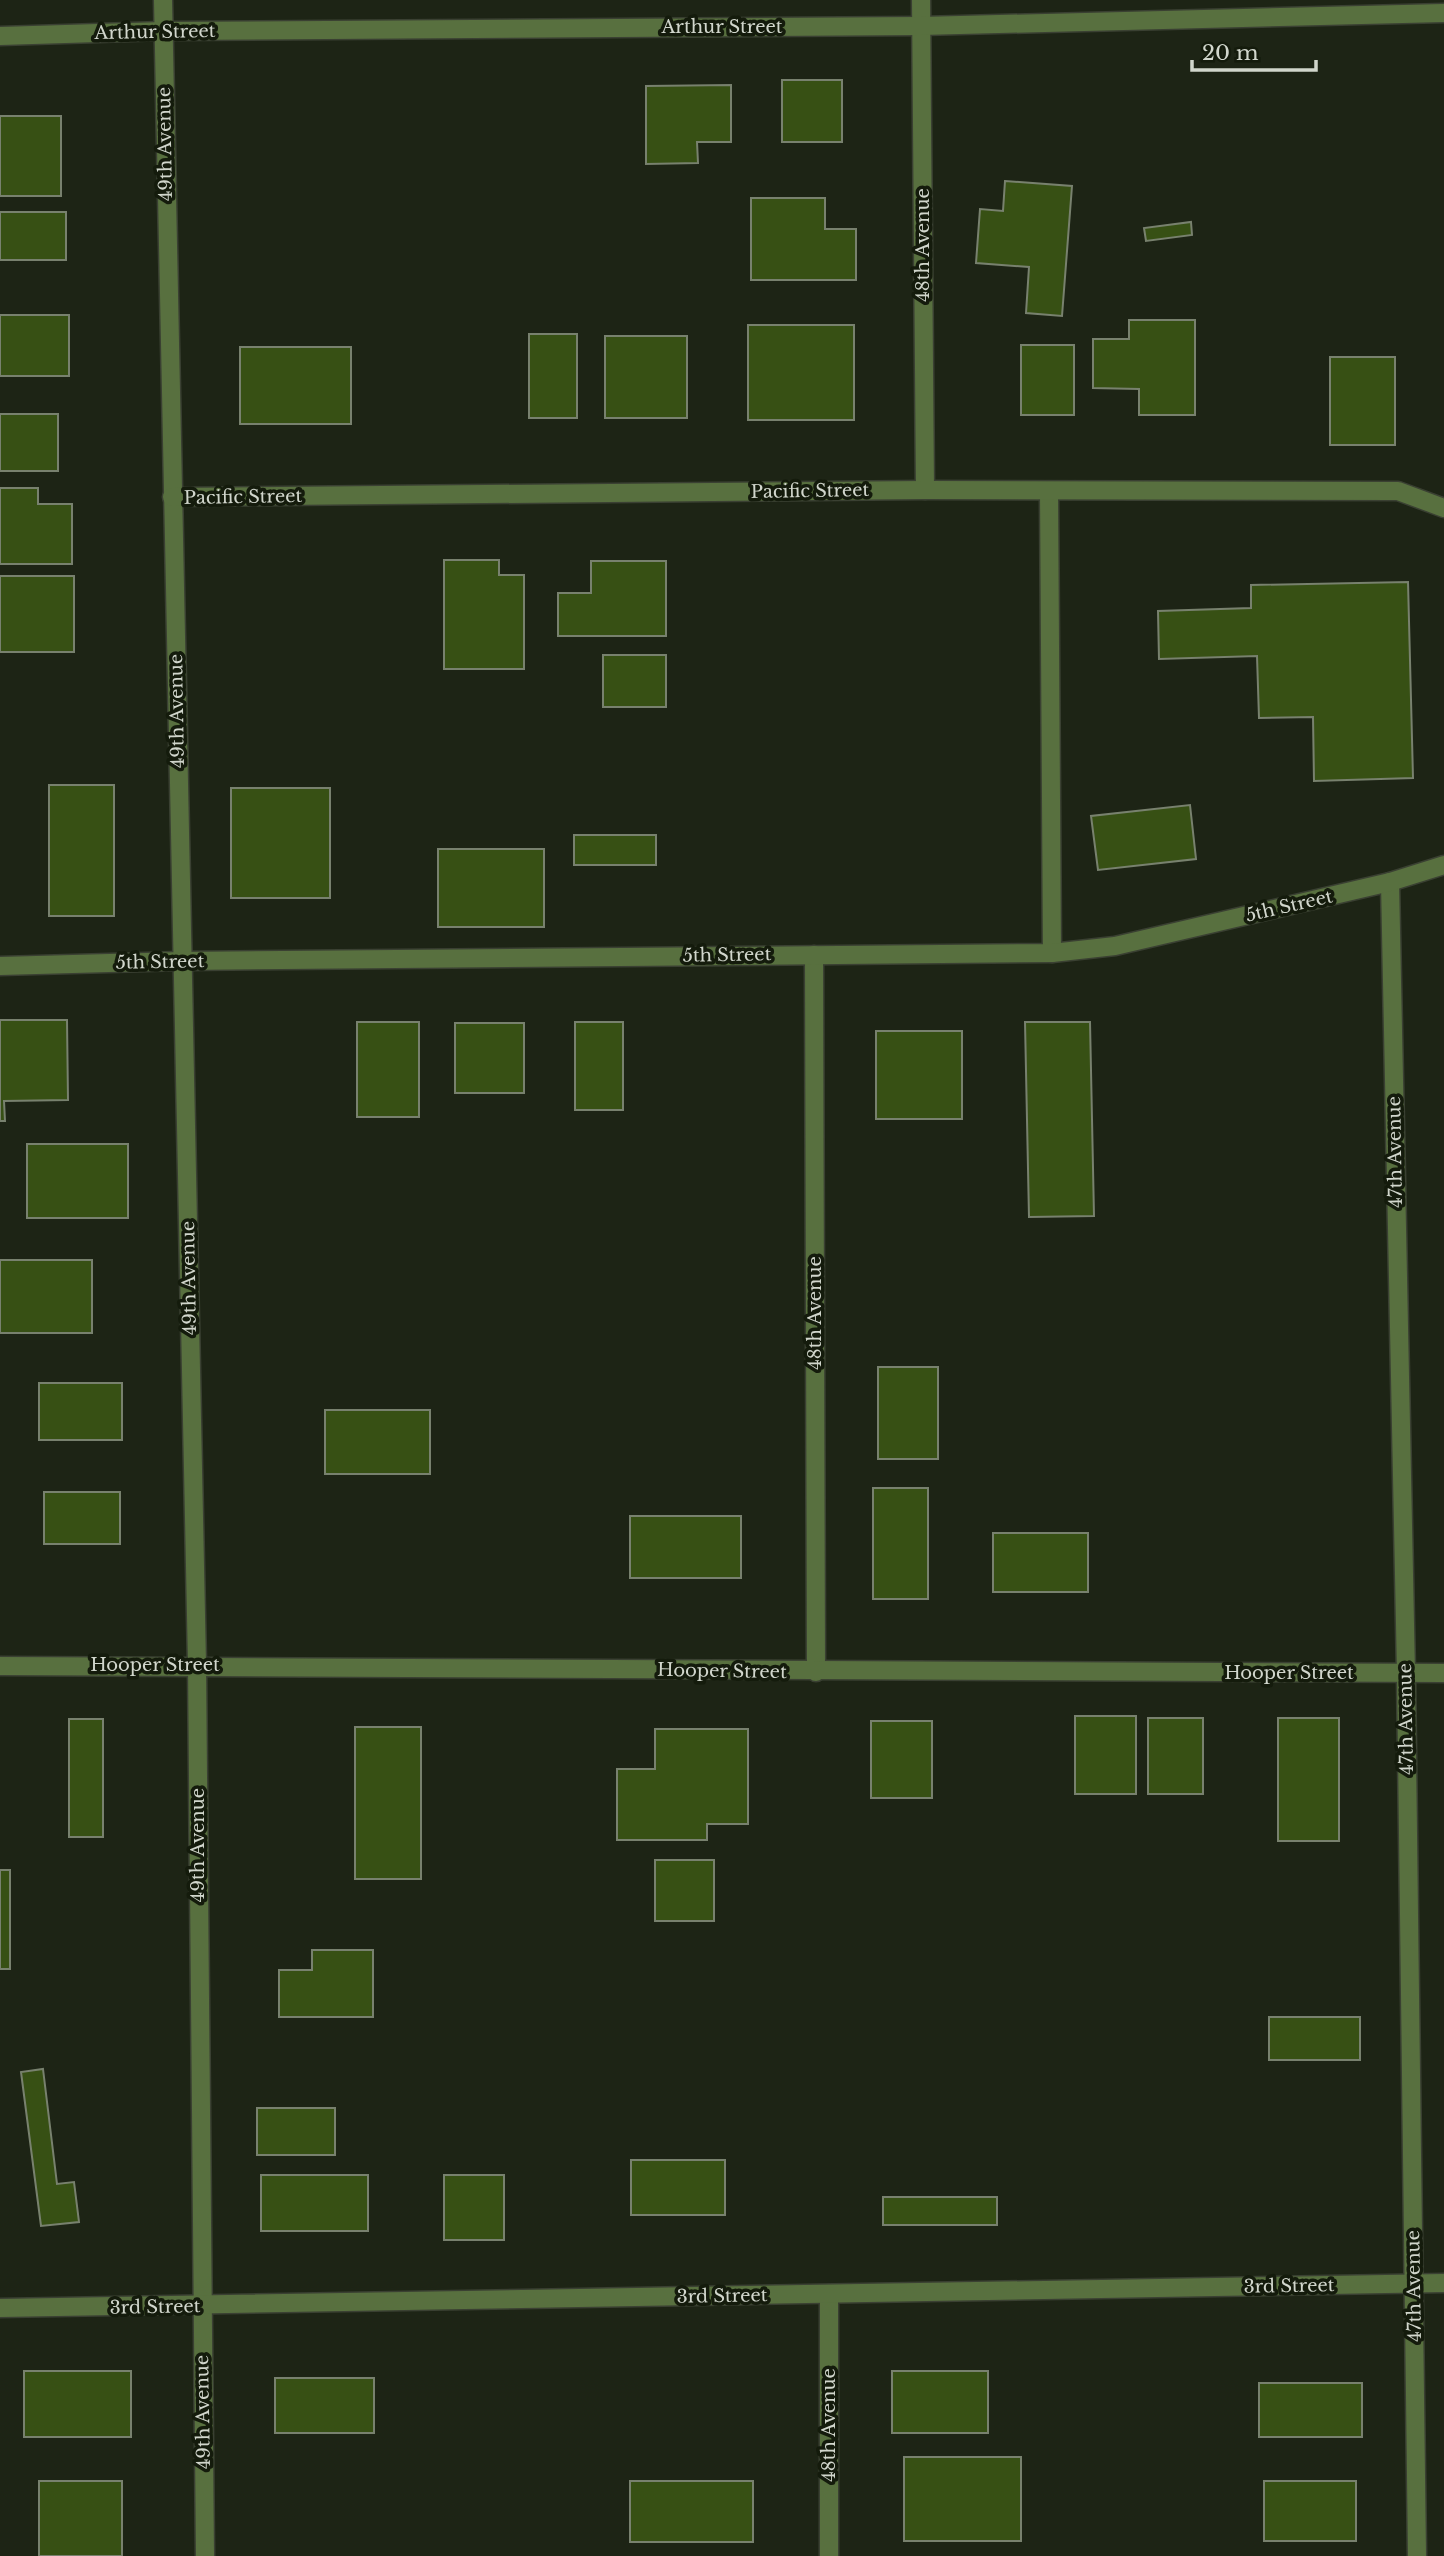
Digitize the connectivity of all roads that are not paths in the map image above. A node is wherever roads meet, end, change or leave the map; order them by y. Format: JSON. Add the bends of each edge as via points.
{"nodes":[{"id":1,"x":163,"y":0,"type":"edge"},
{"id":2,"x":921,"y":0,"type":"edge"},
{"id":3,"x":1444,"y":13,"type":"edge"},
{"id":4,"x":921,"y":26,"type":"junction"},
{"id":5,"x":163,"y":31,"type":"junction"},
{"id":6,"x":0,"y":36,"type":"edge"},
{"id":7,"x":925,"y":490,"type":"junction"},
{"id":8,"x":1049,"y":491,"type":"junction"},
{"id":9,"x":172,"y":497,"type":"junction"},
{"id":10,"x":1444,"y":508,"type":"edge"},
{"id":11,"x":1444,"y":865,"type":"edge"},
{"id":12,"x":1390,"y":882,"type":"junction"},
{"id":13,"x":1052,"y":953,"type":"junction"},
{"id":14,"x":814,"y":954,"type":"junction"},
{"id":15,"x":182,"y":961,"type":"junction"},
{"id":16,"x":0,"y":965,"type":"edge"},
{"id":17,"x":197,"y":1664,"type":"junction"},
{"id":18,"x":0,"y":1666,"type":"edge"},
{"id":19,"x":816,"y":1672,"type":"junction"},
{"id":20,"x":1406,"y":1673,"type":"junction"},
{"id":21,"x":1444,"y":1673,"type":"edge"},
{"id":22,"x":1444,"y":2283,"type":"edge"},
{"id":23,"x":1414,"y":2284,"type":"junction"},
{"id":24,"x":829,"y":2294,"type":"junction"},
{"id":25,"x":202,"y":2306,"type":"junction"},
{"id":26,"x":0,"y":2308,"type":"edge"},
{"id":27,"x":205,"y":2556,"type":"edge"},
{"id":28,"x":829,"y":2556,"type":"edge"},
{"id":29,"x":1417,"y":2556,"type":"edge"}],
"edges":[{"from":1,"to":5,"type":"street","name":"49th Avenue"},
{"from":2,"to":4,"type":"street","name":"48th Avenue"},
{"from":3,"to":4,"type":"street","name":"Arthur Street"},
{"from":4,"to":5,"type":"street","name":"Arthur Street"},
{"from":4,"to":7,"type":"street","name":"48th Avenue"},
{"from":5,"to":6,"type":"street","name":"Arthur Street"},
{"from":5,"to":9,"type":"street","name":"49th Avenue"},
{"from":7,"to":8,"type":"street","name":"Pacific Street"},
{"from":7,"to":9,"type":"street","name":"Pacific Street"},
{"from":8,"to":10,"type":"street","name":"Pacific Street","via":[[1398,491]]},
{"from":8,"to":13,"type":"street"},
{"from":9,"to":15,"type":"street","name":"49th Avenue"},
{"from":11,"to":12,"type":"street","name":"5th Street"},
{"from":12,"to":13,"type":"street","name":"5th Street","via":[[1115,946]]},
{"from":12,"to":20,"type":"street","name":"47th Avenue"},
{"from":13,"to":14,"type":"street","name":"5th Street"},
{"from":14,"to":15,"type":"street","name":"5th Street"},
{"from":14,"to":19,"type":"street","name":"48th Avenue"},
{"from":15,"to":16,"type":"street","name":"5th Street"},
{"from":15,"to":17,"type":"street","name":"49th Avenue"},
{"from":17,"to":18,"type":"street","name":"Hooper Street"},
{"from":17,"to":19,"type":"street","name":"Hooper Street"},
{"from":17,"to":25,"type":"street","name":"49th Avenue"},
{"from":19,"to":20,"type":"street","name":"Hooper Street"},
{"from":20,"to":21,"type":"street","name":"Hooper Street"},
{"from":20,"to":23,"type":"street","name":"47th Avenue"},
{"from":22,"to":23,"type":"street","name":"3rd Street"},
{"from":23,"to":24,"type":"street","name":"3rd Street"},
{"from":23,"to":29,"type":"street","name":"47th Avenue"},
{"from":24,"to":25,"type":"street","name":"3rd Street"},
{"from":24,"to":28,"type":"street","name":"48th Avenue"},
{"from":25,"to":26,"type":"street","name":"3rd Street"},
{"from":25,"to":27,"type":"street","name":"49th Avenue"}]}
